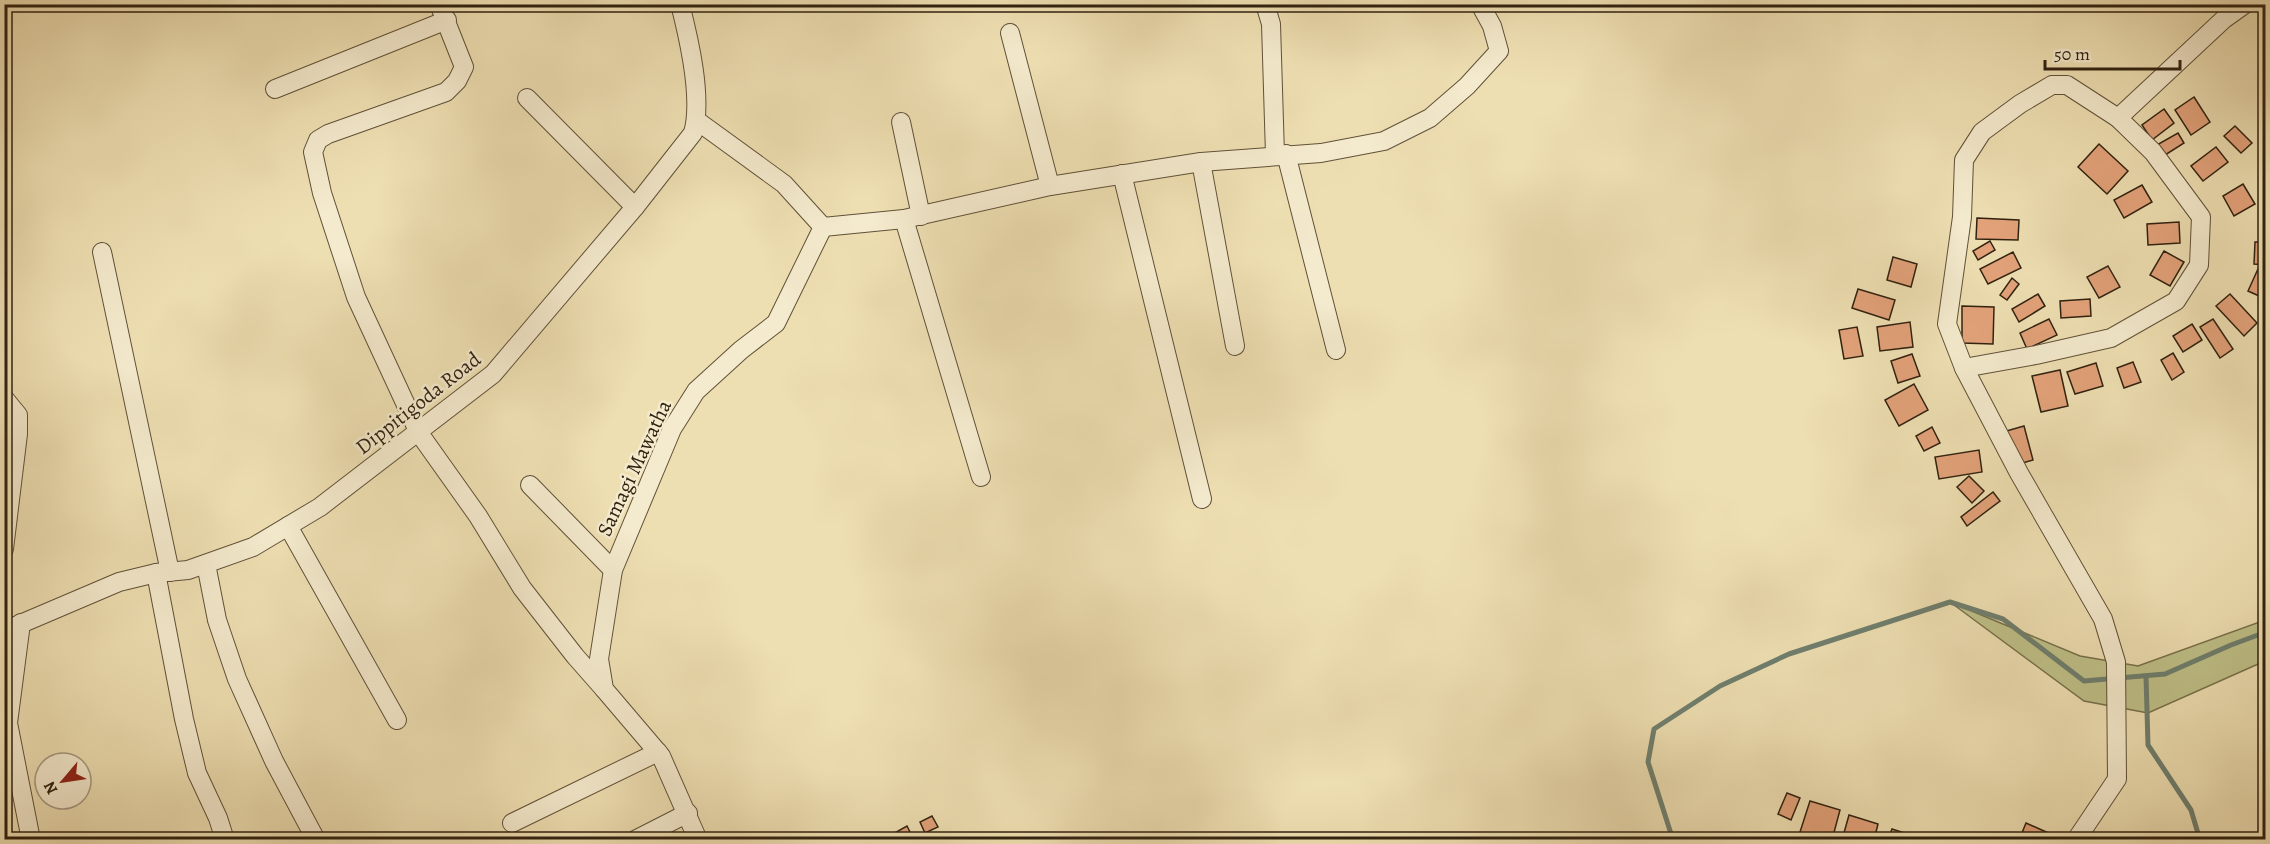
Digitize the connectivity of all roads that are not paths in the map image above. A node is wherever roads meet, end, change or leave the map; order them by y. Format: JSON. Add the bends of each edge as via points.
{"nodes":[{"id":1,"x":680,"y":4,"type":"edge"},
{"id":2,"x":1265,"y":4,"type":"edge"},
{"id":3,"x":1480,"y":4,"type":"edge"},
{"id":4,"x":2245,"y":4,"type":"edge"},
{"id":5,"x":443,"y":12,"type":"edge"},
{"id":6,"x":1010,"y":33,"type":"dead end"},
{"id":7,"x":275,"y":89,"type":"dead end"},
{"id":8,"x":527,"y":98,"type":"dead end"},
{"id":9,"x":2118,"y":118,"type":"junction"},
{"id":10,"x":696,"y":120,"type":"junction"},
{"id":11,"x":901,"y":122,"type":"dead end"},
{"id":12,"x":1281,"y":155,"type":"junction"},
{"id":13,"x":1201,"y":162,"type":"junction"},
{"id":14,"x":1122,"y":174,"type":"junction"},
{"id":15,"x":1050,"y":186,"type":"junction"},
{"id":16,"x":635,"y":207,"type":"junction"},
{"id":17,"x":913,"y":217,"type":"junction"},
{"id":18,"x":823,"y":227,"type":"junction"},
{"id":19,"x":102,"y":252,"type":"dead end"},
{"id":20,"x":1235,"y":346,"type":"dead end"},
{"id":21,"x":1336,"y":350,"type":"dead end"},
{"id":22,"x":1964,"y":368,"type":"junction"},
{"id":23,"x":4,"y":398,"type":"edge"},
{"id":24,"x":419,"y":433,"type":"junction"},
{"id":25,"x":981,"y":477,"type":"dead end"},
{"id":26,"x":531,"y":485,"type":"dead end"},
{"id":27,"x":1202,"y":499,"type":"dead end"},
{"id":28,"x":288,"y":526,"type":"junction"},
{"id":29,"x":4,"y":549,"type":"edge"},
{"id":30,"x":206,"y":564,"type":"junction"},
{"id":31,"x":613,"y":570,"type":"junction"},
{"id":32,"x":163,"y":573,"type":"junction"},
{"id":33,"x":13,"y":627,"type":"edge"},
{"id":34,"x":604,"y":689,"type":"junction"},
{"id":35,"x":397,"y":720,"type":"dead end"},
{"id":36,"x":658,"y":752,"type":"junction"},
{"id":37,"x":688,"y":813,"type":"junction"},
{"id":38,"x":512,"y":823,"type":"dead end"},
{"id":39,"x":31,"y":840,"type":"edge"},
{"id":40,"x":225,"y":840,"type":"edge"},
{"id":41,"x":316,"y":840,"type":"edge"},
{"id":42,"x":635,"y":840,"type":"edge"},
{"id":43,"x":698,"y":840,"type":"edge"},
{"id":44,"x":2076,"y":840,"type":"edge"}],
"edges":[{"from":1,"to":10,"type":"street","via":[[692,48]]},
{"from":2,"to":12,"type":"street","via":[[1271,24]]},
{"from":3,"to":12,"type":"street","via":[[1499,51],[1430,118],[1384,141],[1321,153]]},
{"from":4,"to":9,"type":"street"},
{"from":5,"to":7,"type":"street"},
{"from":5,"to":24,"type":"street","via":[[464,67],[457,81],[446,92],[328,134],[318,140],[313,152],[322,193],[356,297]]},
{"from":6,"to":15,"type":"street"},
{"from":8,"to":16,"type":"street"},
{"from":9,"to":22,"type":"street","via":[[2067,85],[2052,85],[1982,132],[1964,160],[1962,217],[1947,324]]},
{"from":9,"to":22,"type":"street","via":[[2153,152],[2201,218],[2199,265],[2176,301],[2111,338]]},
{"from":10,"to":16,"type":"street","name":"Dippitigoda Road","via":[[693,133]]},
{"from":10,"to":18,"type":"street","via":[[784,184]]},
{"from":11,"to":17,"type":"street"},
{"from":12,"to":13,"type":"street"},
{"from":12,"to":21,"type":"street"},
{"from":13,"to":14,"type":"street"},
{"from":13,"to":20,"type":"street"},
{"from":14,"to":15,"type":"street"},
{"from":14,"to":27,"type":"street"},
{"from":15,"to":17,"type":"street"},
{"from":16,"to":24,"type":"street","name":"Dippitigoda Road","via":[[493,374]]},
{"from":17,"to":18,"type":"street"},
{"from":17,"to":25,"type":"street"},
{"from":18,"to":31,"type":"street","name":"Samagi Mawatha","via":[[776,323],[696,391],[672,429]]},
{"from":19,"to":32,"type":"street"},
{"from":22,"to":44,"type":"street","via":[[2103,619],[2116,662],[2117,779]]},
{"from":23,"to":29,"type":"street","via":[[18,415]]},
{"from":24,"to":28,"type":"street","name":"Dippitigoda Road","via":[[320,507]]},
{"from":24,"to":34,"type":"street","via":[[478,516],[522,588]]},
{"from":26,"to":31,"type":"street"},
{"from":28,"to":30,"type":"street","name":"Dippitigoda Road","via":[[253,547]]},
{"from":28,"to":35,"type":"street"},
{"from":30,"to":32,"type":"street","name":"Dippitigoda Road"},
{"from":30,"to":41,"type":"street","via":[[217,620],[237,679]]},
{"from":31,"to":34,"type":"street","name":"Samagi Mawatha","via":[[599,659]]},
{"from":32,"to":33,"type":"street","name":"Dippitigoda Road","via":[[119,582]]},
{"from":32,"to":40,"type":"street","via":[[184,719],[197,773]]},
{"from":33,"to":39,"type":"street","via":[[8,723]]},
{"from":34,"to":36,"type":"street"},
{"from":36,"to":37,"type":"street"},
{"from":36,"to":38,"type":"street"},
{"from":37,"to":42,"type":"street"},
{"from":37,"to":43,"type":"street"}]}
